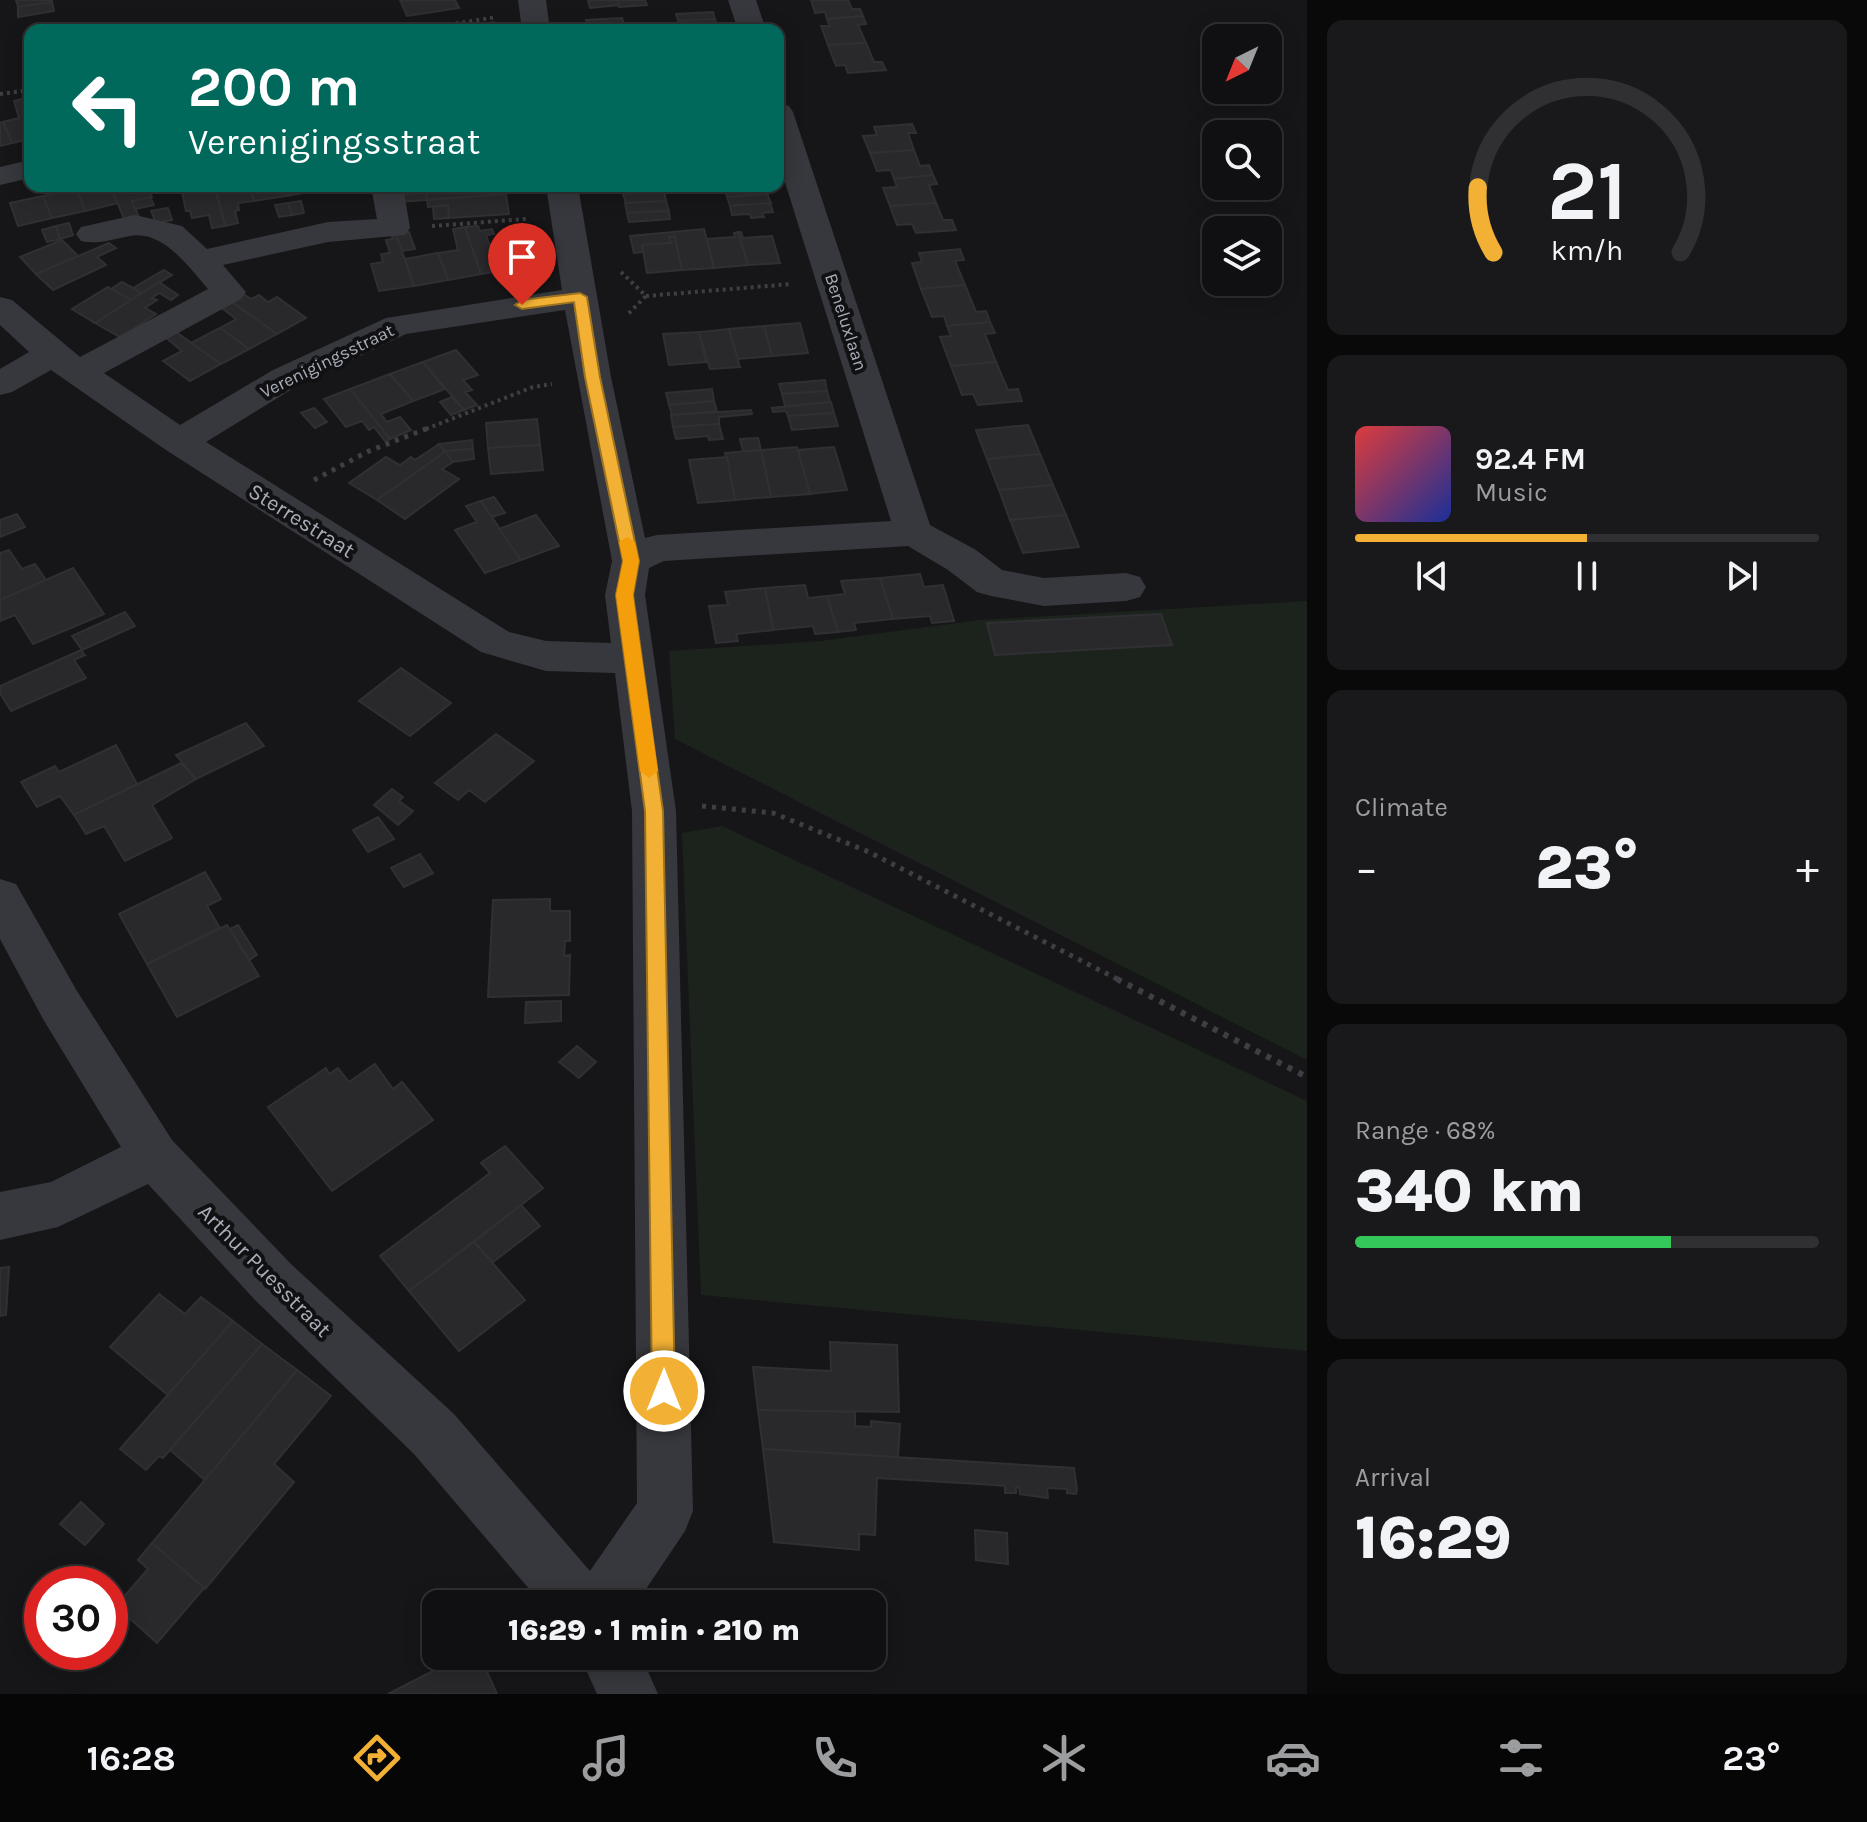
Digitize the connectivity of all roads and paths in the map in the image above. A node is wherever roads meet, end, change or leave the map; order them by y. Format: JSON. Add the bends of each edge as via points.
{"nodes":[{"id":1,"x":742,"y":0,"type":"edge"},
{"id":2,"x":534,"y":14,"type":"edge"},
{"id":3,"x":459,"y":24,"type":"edge"},
{"id":4,"x":750,"y":24,"type":"edge"},
{"id":5,"x":24,"y":91,"type":"edge"},
{"id":6,"x":0,"y":94,"type":"edge"},
{"id":7,"x":784,"y":130,"type":"edge"},
{"id":8,"x":24,"y":170,"type":"edge"},
{"id":9,"x":0,"y":176,"type":"edge"},
{"id":10,"x":388,"y":192,"type":"edge"},
{"id":11,"x":565,"y":200,"type":"edge"},
{"id":12,"x":394,"y":228,"type":"junction"},
{"id":13,"x":92,"y":234,"type":"dead end"},
{"id":14,"x":200,"y":260,"type":"junction"},
{"id":15,"x":833,"y":281,"type":"junction"},
{"id":16,"x":646,"y":296,"type":"dead end"},
{"id":17,"x":580,"y":297,"type":"junction"},
{"id":18,"x":0,"y":307,"type":"edge"},
{"id":19,"x":66,"y":363,"type":"junction"},
{"id":20,"x":593,"y":377,"type":"junction"},
{"id":21,"x":0,"y":384,"type":"edge"},
{"id":22,"x":179,"y":442,"type":"junction"},
{"id":23,"x":276,"y":503,"type":"junction"},
{"id":24,"x":914,"y":533,"type":"junction"},
{"id":25,"x":631,"y":561,"type":"junction"},
{"id":26,"x":1126,"y":587,"type":"dead end"},
{"id":27,"x":633,"y":658,"type":"junction"},
{"id":28,"x":654,"y":811,"type":"junction"},
{"id":29,"x":0,"y":897,"type":"edge"},
{"id":30,"x":1307,"y":1077,"type":"edge"},
{"id":31,"x":154,"y":1156,"type":"junction"},
{"id":32,"x":0,"y":1216,"type":"edge"},
{"id":33,"x":568,"y":1590,"type":"edge"},
{"id":34,"x":611,"y":1590,"type":"edge"},
{"id":35,"x":617,"y":1670,"type":"edge"},
{"id":36,"x":628,"y":1694,"type":"edge"}],
"edges":[{"from":1,"to":4,"type":"street"},
{"from":2,"to":3,"type":"path"},
{"from":5,"to":6,"type":"path"},
{"from":7,"to":15,"type":"street","name":"Beneluxlaan"},
{"from":8,"to":9,"type":"street"},
{"from":10,"to":12,"type":"street"},
{"from":11,"to":12,"type":"path","via":[[485,224]]},
{"from":11,"to":17,"type":"street"},
{"from":12,"to":14,"type":"street","via":[[328,232]]},
{"from":13,"to":14,"type":"street","via":[[135,225],[171,233]]},
{"from":14,"to":19,"type":"street","via":[[229,292]]},
{"from":15,"to":16,"type":"path"},
{"from":15,"to":24,"type":"street","name":"Beneluxlaan"},
{"from":17,"to":20,"type":"street"},
{"from":17,"to":22,"type":"street","name":"Verenigingsstraat","via":[[398,325],[285,378]]},
{"from":18,"to":19,"type":"street","name":"Sterrestraat"},
{"from":19,"to":21,"type":"street"},
{"from":19,"to":22,"type":"street","name":"Sterrestraat"},
{"from":20,"to":23,"type":"path","via":[[533,387],[369,451]]},
{"from":20,"to":25,"type":"street"},
{"from":22,"to":23,"type":"street","name":"Sterrestraat"},
{"from":23,"to":27,"type":"street","name":"Sterrestraat","via":[[516,651],[547,658]]},
{"from":24,"to":25,"type":"street","via":[[657,548]]},
{"from":24,"to":26,"type":"street","via":[[991,582],[1044,592]]},
{"from":25,"to":27,"type":"street","via":[[625,595]]},
{"from":27,"to":28,"type":"street"},
{"from":28,"to":30,"type":"path","via":[[677,804],[773,813],[869,852]]},
{"from":28,"to":34,"type":"street","via":[[665,1511]]},
{"from":29,"to":31,"type":"street","name":"Arthur Puesstraat"},
{"from":31,"to":32,"type":"street","via":[[58,1204]]},
{"from":31,"to":33,"type":"street","name":"Arthur Puesstraat","via":[[274,1283],[434,1434]]},
{"from":35,"to":36,"type":"street"}]}
